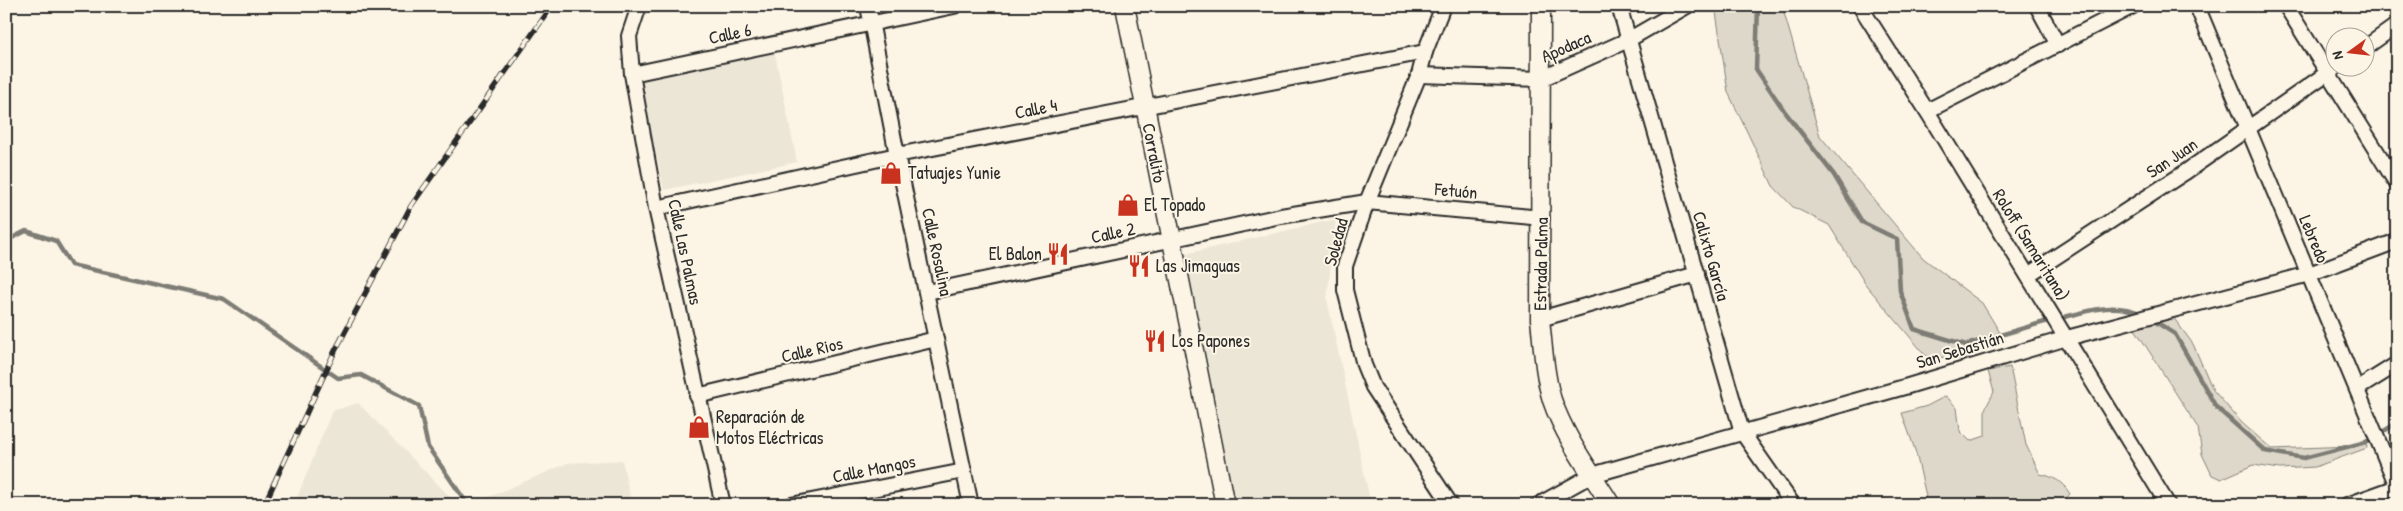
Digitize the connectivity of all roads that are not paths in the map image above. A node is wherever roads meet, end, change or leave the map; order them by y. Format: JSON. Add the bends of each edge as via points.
{"nodes":[{"id":1,"x":639,"y":6,"type":"edge"},
{"id":2,"x":868,"y":6,"type":"edge"},
{"id":3,"x":954,"y":6,"type":"edge"},
{"id":4,"x":1125,"y":6,"type":"edge"},
{"id":5,"x":1443,"y":6,"type":"edge"},
{"id":6,"x":1541,"y":6,"type":"edge"},
{"id":7,"x":1619,"y":6,"type":"edge"},
{"id":8,"x":1687,"y":6,"type":"edge"},
{"id":9,"x":1860,"y":6,"type":"edge"},
{"id":10,"x":2038,"y":6,"type":"edge"},
{"id":11,"x":2133,"y":6,"type":"edge"},
{"id":12,"x":2197,"y":6,"type":"edge"},
{"id":13,"x":2286,"y":6,"type":"edge"},
{"id":14,"x":871,"y":23,"type":"junction"},
{"id":15,"x":2397,"y":25,"type":"edge"},
{"id":16,"x":2376,"y":39,"type":"edge"},
{"id":17,"x":1628,"y":40,"type":"junction"},
{"id":18,"x":2058,"y":44,"type":"junction"},
{"id":19,"x":1425,"y":52,"type":"junction"},
{"id":20,"x":2326,"y":62,"type":"edge"},
{"id":21,"x":632,"y":74,"type":"junction"},
{"id":22,"x":2326,"y":74,"type":"edge"},
{"id":23,"x":1419,"y":75,"type":"junction"},
{"id":24,"x":2337,"y":78,"type":"edge"},
{"id":25,"x":1541,"y":79,"type":"junction"},
{"id":26,"x":1145,"y":107,"type":"junction"},
{"id":27,"x":1927,"y":111,"type":"junction"},
{"id":28,"x":2247,"y":129,"type":"junction"},
{"id":29,"x":897,"y":155,"type":"junction"},
{"id":30,"x":2397,"y":184,"type":"edge"},
{"id":31,"x":1367,"y":202,"type":"junction"},
{"id":32,"x":656,"y":208,"type":"junction"},
{"id":33,"x":1542,"y":218,"type":"junction"},
{"id":34,"x":1172,"y":239,"type":"junction"},
{"id":35,"x":2397,"y":241,"type":"edge"},
{"id":36,"x":1697,"y":274,"type":"junction"},
{"id":37,"x":2308,"y":274,"type":"junction"},
{"id":38,"x":2028,"y":275,"type":"junction"},
{"id":39,"x":927,"y":292,"type":"junction"},
{"id":40,"x":1540,"y":319,"type":"junction"},
{"id":41,"x":2067,"y":338,"type":"junction"},
{"id":42,"x":936,"y":340,"type":"junction"},
{"id":43,"x":2397,"y":364,"type":"edge"},
{"id":44,"x":2357,"y":389,"type":"junction"},
{"id":45,"x":697,"y":396,"type":"junction"},
{"id":46,"x":1742,"y":432,"type":"junction"},
{"id":47,"x":964,"y":471,"type":"junction"},
{"id":48,"x":1592,"y":475,"type":"junction"},
{"id":49,"x":2397,"y":487,"type":"edge"},
{"id":50,"x":723,"y":505,"type":"edge"},
{"id":51,"x":791,"y":505,"type":"edge"},
{"id":52,"x":971,"y":505,"type":"edge"},
{"id":53,"x":1225,"y":505,"type":"edge"},
{"id":54,"x":1451,"y":505,"type":"edge"},
{"id":55,"x":1538,"y":505,"type":"edge"},
{"id":56,"x":1611,"y":505,"type":"edge"},
{"id":57,"x":1793,"y":505,"type":"edge"},
{"id":58,"x":2168,"y":505,"type":"edge"},
{"id":59,"x":2347,"y":505,"type":"edge"}],
"edges":[{"from":1,"to":21,"type":"street","name":"Calle Las Palmas","via":[[629,36]]},
{"from":2,"to":14,"type":"street","name":"Calle Rosalina"},
{"from":3,"to":14,"type":"street","name":"Calle 6"},
{"from":4,"to":26,"type":"street","name":"Corralito"},
{"from":5,"to":19,"type":"street","name":"Soledad"},
{"from":6,"to":25,"type":"street","name":"Estrada Palma"},
{"from":7,"to":17,"type":"street","name":"Calixto García"},
{"from":8,"to":17,"type":"street","name":"Apodaca"},
{"from":9,"to":27,"type":"street","name":"Roloff (Samaritana)"},
{"from":10,"to":18,"type":"street"},
{"from":11,"to":18,"type":"street"},
{"from":12,"to":28,"type":"street","name":"Lebredo"},
{"from":13,"to":20,"type":"street"},
{"from":14,"to":21,"type":"street","name":"Calle 6"},
{"from":14,"to":29,"type":"street","name":"Calle Rosalina"},
{"from":15,"to":16,"type":"street"},
{"from":17,"to":25,"type":"street","name":"Apodaca"},
{"from":17,"to":36,"type":"street","name":"Calixto García"},
{"from":18,"to":27,"type":"street"},
{"from":19,"to":23,"type":"street","name":"Soledad"},
{"from":19,"to":26,"type":"street","name":"Calle 4"},
{"from":21,"to":32,"type":"street","name":"Calle Las Palmas"},
{"from":22,"to":28,"type":"street","name":"San Juan"},
{"from":23,"to":25,"type":"street","name":"Apodaca"},
{"from":23,"to":31,"type":"street","name":"Soledad"},
{"from":24,"to":30,"type":"street"},
{"from":25,"to":33,"type":"street","name":"Estrada Palma"},
{"from":26,"to":29,"type":"street","name":"Calle 4"},
{"from":26,"to":34,"type":"street","name":"Corralito"},
{"from":27,"to":38,"type":"street","name":"Roloff (Samaritana)"},
{"from":28,"to":37,"type":"street","name":"Lebredo"},
{"from":28,"to":38,"type":"street","name":"San Juan"},
{"from":29,"to":32,"type":"street","name":"Calle 4"},
{"from":29,"to":39,"type":"street","name":"Calle Rosalina"},
{"from":31,"to":33,"type":"street","name":"Fetuón"},
{"from":31,"to":34,"type":"street","name":"Calle 2"},
{"from":31,"to":54,"type":"street","name":"Soledad","via":[[1345,266],[1345,290],[1364,366],[1373,386]]},
{"from":32,"to":45,"type":"street","name":"Calle Las Palmas"},
{"from":33,"to":40,"type":"street","name":"Estrada Palma"},
{"from":34,"to":39,"type":"street","name":"Calle 2"},
{"from":34,"to":53,"type":"street","name":"Corralito"},
{"from":35,"to":37,"type":"street","name":"San Sebastián"},
{"from":36,"to":40,"type":"street"},
{"from":36,"to":46,"type":"street","name":"Calixto García"},
{"from":37,"to":41,"type":"street","name":"San Sebastián"},
{"from":37,"to":44,"type":"street","name":"Lebredo"},
{"from":38,"to":41,"type":"street","name":"Roloff (Samaritana)"},
{"from":39,"to":42,"type":"street","name":"Calle Rosalina"},
{"from":40,"to":48,"type":"street","name":"Estrada Palma","via":[[1544,363],[1552,399],[1565,431]]},
{"from":41,"to":46,"type":"street","name":"San Sebastián"},
{"from":41,"to":58,"type":"street","name":"Roloff (Samaritana)"},
{"from":42,"to":45,"type":"street","name":"Calle Rios"},
{"from":42,"to":47,"type":"street","name":"Calle Rosalina"},
{"from":43,"to":44,"type":"street"},
{"from":44,"to":49,"type":"street","name":"Lebredo"},
{"from":45,"to":50,"type":"street","name":"Calle Las Palmas"},
{"from":46,"to":48,"type":"street","name":"San Sebastián"},
{"from":46,"to":57,"type":"street","name":"Calixto García"},
{"from":47,"to":51,"type":"street","name":"Calle Mangos"},
{"from":47,"to":52,"type":"street","name":"Calle Rosalina"},
{"from":48,"to":55,"type":"street","name":"San Sebastián"},
{"from":48,"to":56,"type":"street","name":"Estrada Palma"},
{"from":49,"to":59,"type":"street"}]}
